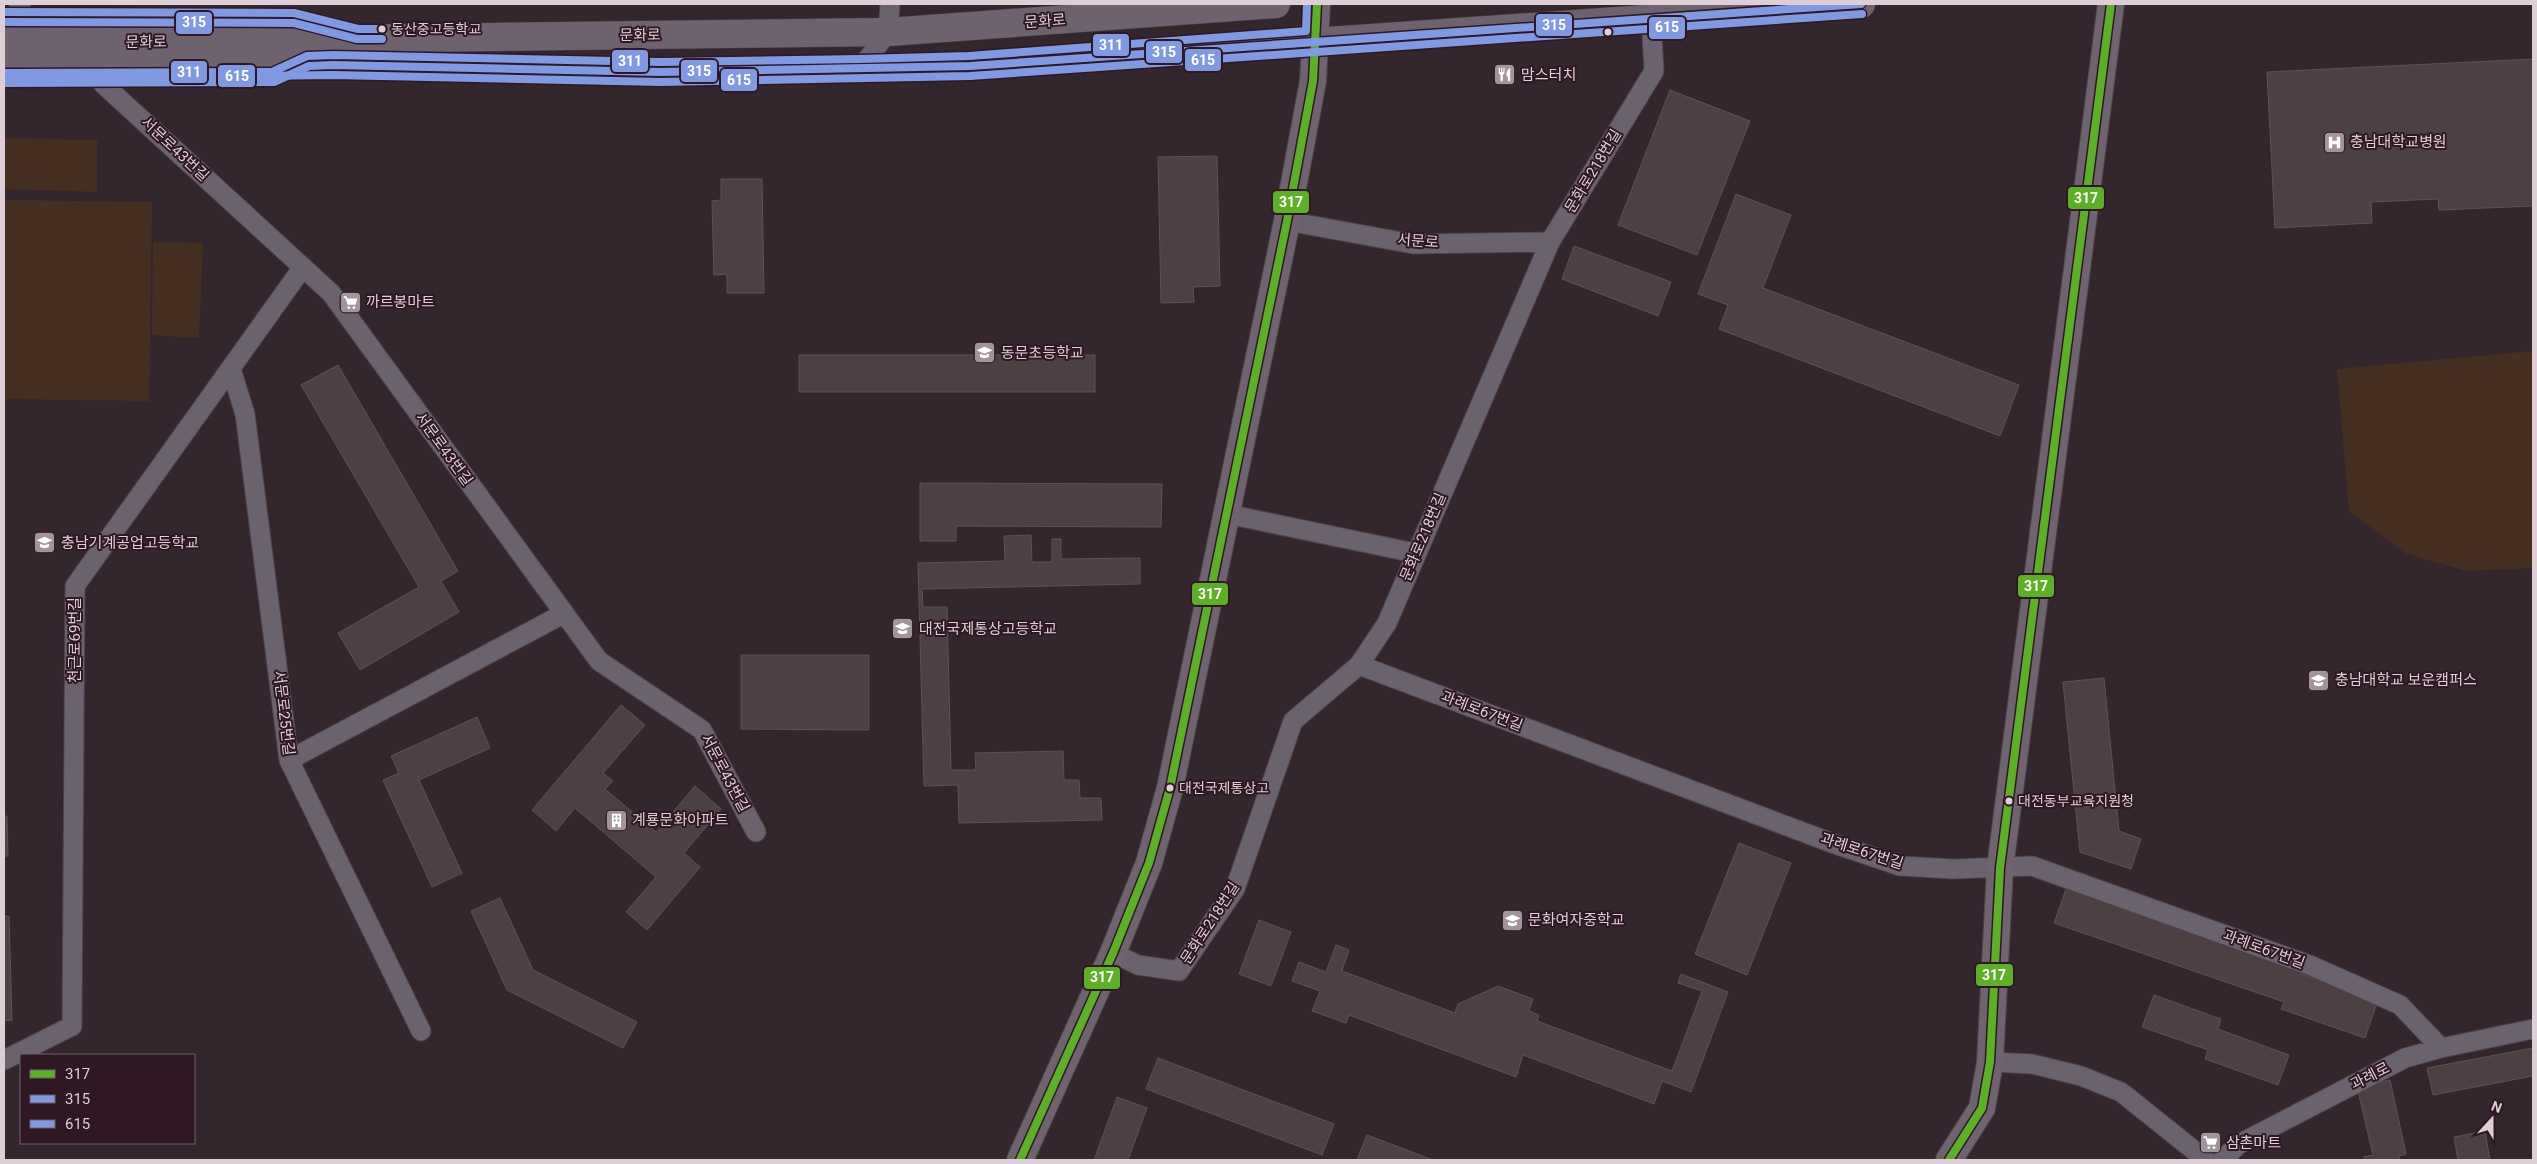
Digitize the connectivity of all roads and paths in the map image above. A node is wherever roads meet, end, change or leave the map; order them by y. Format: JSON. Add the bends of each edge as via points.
{"nodes":[{"id":1,"x":890,"y":4,"type":"edge"},
{"id":2,"x":1276,"y":4,"type":"edge"},
{"id":3,"x":1317,"y":4,"type":"edge"},
{"id":4,"x":1861,"y":4,"type":"edge"},
{"id":5,"x":2111,"y":4,"type":"edge"},
{"id":6,"x":1651,"y":17,"type":"junction"},
{"id":7,"x":10,"y":23,"type":"edge"},
{"id":8,"x":888,"y":32,"type":"junction"},
{"id":9,"x":357,"y":39,"type":"junction"},
{"id":10,"x":1315,"y":40,"type":"junction"},
{"id":11,"x":237,"y":53,"type":"junction"},
{"id":12,"x":309,"y":66,"type":"junction"},
{"id":13,"x":4,"y":69,"type":"edge"},
{"id":14,"x":860,"y":69,"type":"junction"},
{"id":15,"x":4,"y":83,"type":"edge"},
{"id":16,"x":104,"y":84,"type":"junction"},
{"id":17,"x":1287,"y":220,"type":"junction"},
{"id":18,"x":1550,"y":242,"type":"junction"},
{"id":19,"x":303,"y":267,"type":"junction"},
{"id":20,"x":231,"y":369,"type":"junction"},
{"id":21,"x":1227,"y":514,"type":"junction"},
{"id":22,"x":1415,"y":553,"type":"junction"},
{"id":23,"x":563,"y":614,"type":"junction"},
{"id":24,"x":1359,"y":665,"type":"junction"},
{"id":25,"x":288,"y":760,"type":"junction"},
{"id":26,"x":756,"y":832,"type":"dead end"},
{"id":27,"x":2000,"y":868,"type":"junction"},
{"id":28,"x":1113,"y":953,"type":"junction"},
{"id":29,"x":2533,"y":1029,"type":"edge"},
{"id":30,"x":421,"y":1031,"type":"dead end"},
{"id":31,"x":2441,"y":1048,"type":"junction"},
{"id":32,"x":4,"y":1060,"type":"edge"},
{"id":33,"x":1990,"y":1062,"type":"junction"},
{"id":34,"x":1020,"y":1160,"type":"edge"},
{"id":35,"x":1949,"y":1160,"type":"edge"},
{"id":36,"x":2206,"y":1160,"type":"edge"},
{"id":37,"x":2222,"y":1160,"type":"edge"}],
"edges":[{"from":1,"to":8,"type":"street"},
{"from":2,"to":8,"type":"main road","name":"문화로"},
{"from":3,"to":10,"type":"main road"},
{"from":4,"to":6,"type":"main road","name":"문화로"},
{"from":5,"to":27,"type":"main road"},
{"from":6,"to":10,"type":"main road","name":"문화로"},
{"from":6,"to":18,"type":"street","name":"문화로218번길","via":[[1654,71]]},
{"from":7,"to":9,"type":"main road","via":[[294,23]]},
{"from":7,"to":11,"type":"main road","name":"문화로"},
{"from":8,"to":9,"type":"main road","name":"문화로"},
{"from":8,"to":14,"type":"street"},
{"from":9,"to":11,"type":"main road","name":"문화로"},
{"from":10,"to":14,"type":"main road","name":"문화로","via":[[970,66]]},
{"from":10,"to":17,"type":"main road","via":[[1313,81]]},
{"from":11,"to":12,"type":"main road","name":"문화로"},
{"from":11,"to":13,"type":"main road","name":"문화로"},
{"from":12,"to":14,"type":"main road","name":"문화로","via":[[661,72]]},
{"from":12,"to":16,"type":"main road","via":[[274,82]]},
{"from":15,"to":16,"type":"main road"},
{"from":16,"to":19,"type":"street","name":"서문로43번길"},
{"from":17,"to":18,"type":"street","name":"서문로","via":[[1412,244]]},
{"from":17,"to":21,"type":"main road"},
{"from":18,"to":22,"type":"street","name":"문화로218번길"},
{"from":19,"to":20,"type":"street","name":"천근로69번길"},
{"from":19,"to":23,"type":"street","name":"서문로43번길","via":[[331,293]]},
{"from":20,"to":25,"type":"street","name":"서문로25번길","via":[[245,414]]},
{"from":20,"to":32,"type":"street","name":"천근로69번길","via":[[75,586],[72,1026]]},
{"from":21,"to":22,"type":"street"},
{"from":21,"to":28,"type":"main road","via":[[1170,788],[1149,863]]},
{"from":22,"to":24,"type":"street","name":"문화로218번길","via":[[1387,623]]},
{"from":23,"to":25,"type":"street"},
{"from":23,"to":26,"type":"street","name":"서문로43번길","via":[[598,661],[702,730]]},
{"from":24,"to":27,"type":"street","name":"과례로67번길","via":[[1900,866]]},
{"from":24,"to":28,"type":"street","name":"문화로218번길","via":[[1293,722],[1236,889],[1179,971],[1138,965]]},
{"from":25,"to":30,"type":"street","name":"서문로25번길"},
{"from":27,"to":31,"type":"street","name":"과례로67번길","via":[[2032,866],[2312,966],[2400,1005]]},
{"from":27,"to":33,"type":"main road"},
{"from":28,"to":34,"type":"main road"},
{"from":29,"to":31,"type":"street","name":"과례로"},
{"from":31,"to":37,"type":"street","name":"과례로","via":[[2405,1058],[2239,1144]]},
{"from":33,"to":35,"type":"main road","via":[[1982,1108]]},
{"from":33,"to":36,"type":"street","via":[[2032,1064],[2081,1076],[2121,1092]]}]}
